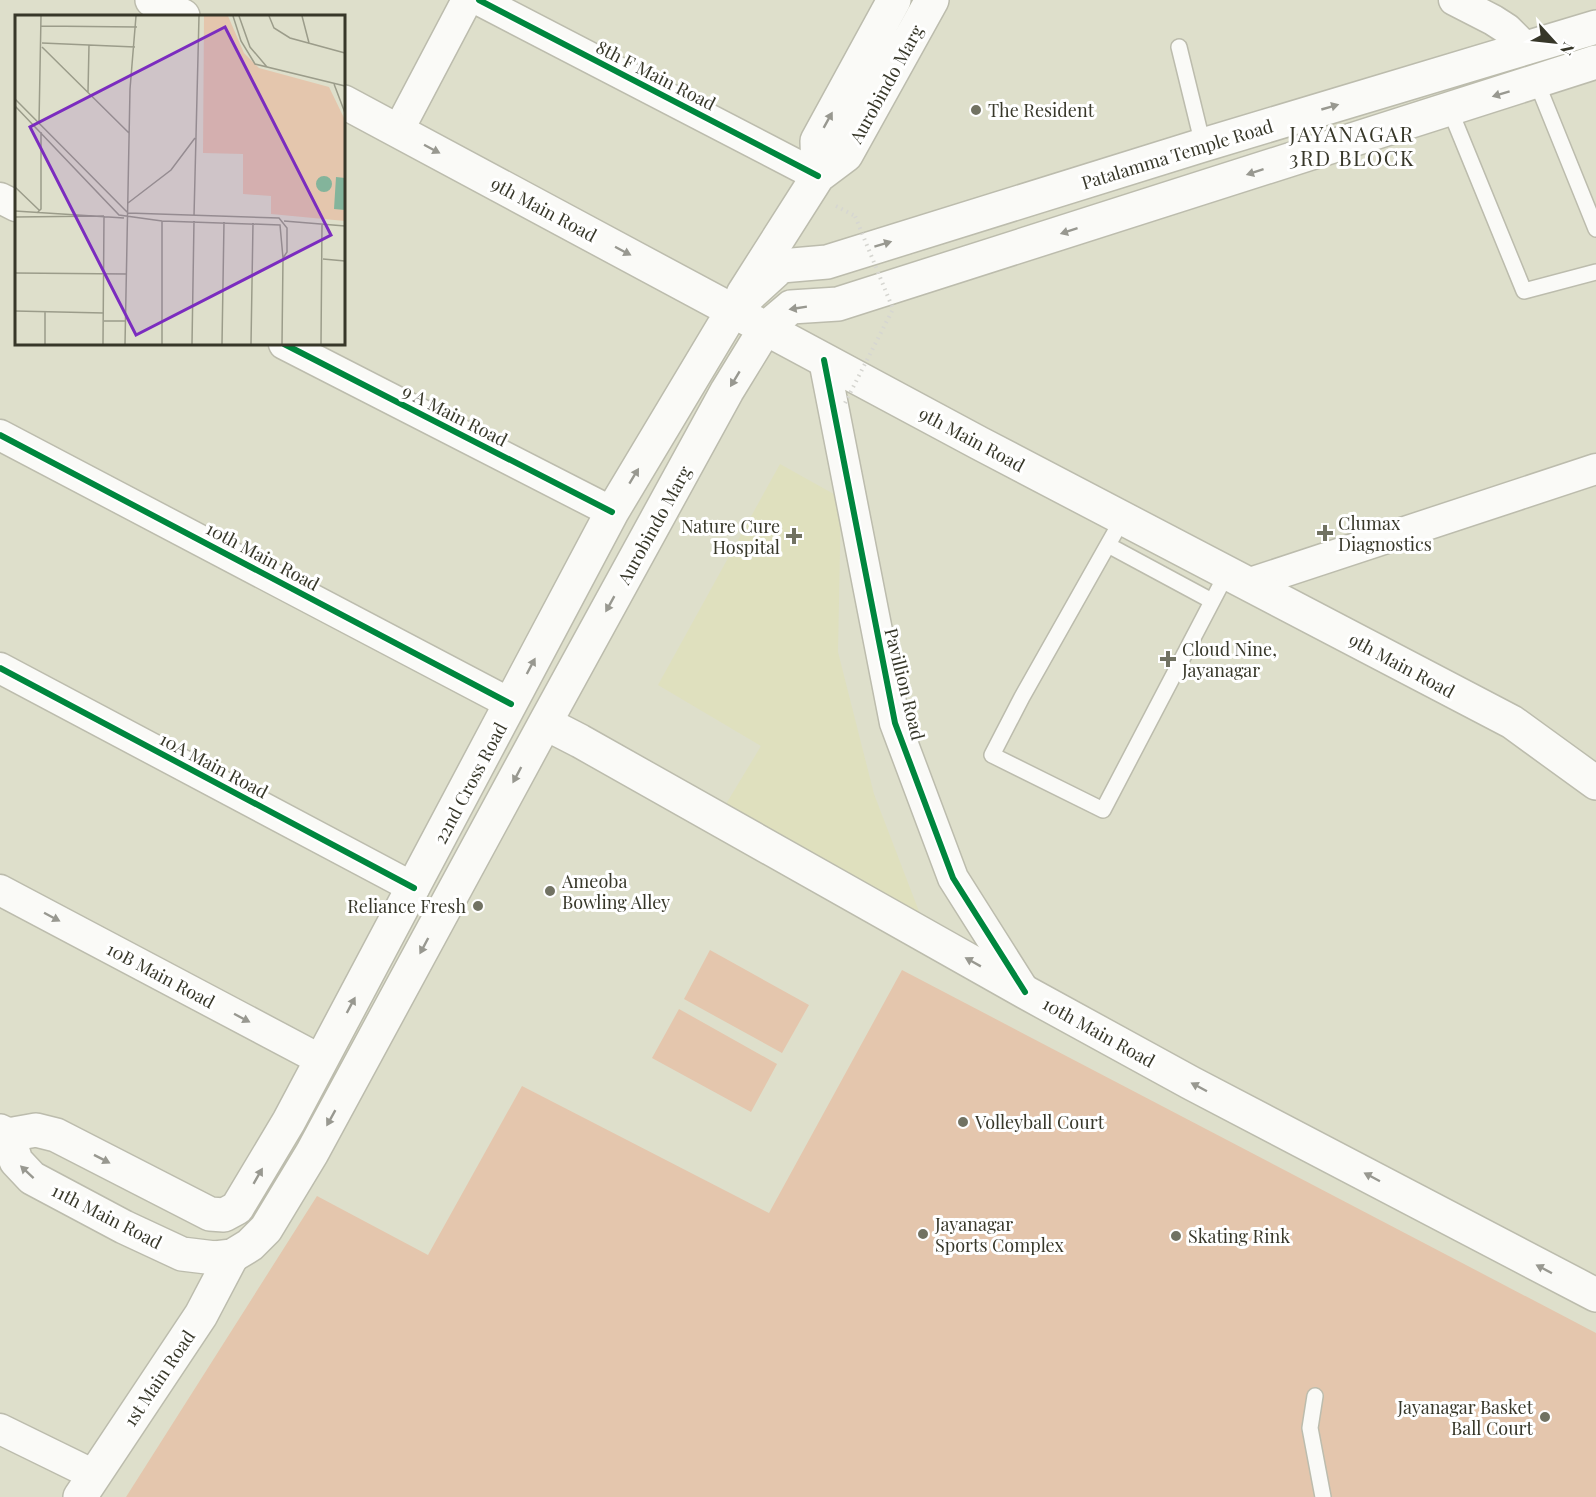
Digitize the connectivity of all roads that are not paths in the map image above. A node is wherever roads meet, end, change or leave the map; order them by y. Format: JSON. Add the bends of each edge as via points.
{"nodes":[{"id":1,"x":152,"y":0,"type":"edge"},
{"id":2,"x":467,"y":0,"type":"edge"},
{"id":3,"x":479,"y":0,"type":"edge"},
{"id":4,"x":894,"y":0,"type":"edge"},
{"id":5,"x":932,"y":0,"type":"edge"},
{"id":6,"x":1454,"y":0,"type":"edge"},
{"id":7,"x":181,"y":15,"type":"edge"},
{"id":8,"x":1596,"y":27,"type":"edge"},
{"id":9,"x":1179,"y":47,"type":"dead end"},
{"id":10,"x":1527,"y":49,"type":"junction"},
{"id":11,"x":1593,"y":70,"type":"edge"},
{"id":12,"x":1537,"y":83,"type":"junction"},
{"id":13,"x":345,"y":103,"type":"edge"},
{"id":14,"x":1450,"y":110,"type":"junction"},
{"id":15,"x":398,"y":131,"type":"junction"},
{"id":16,"x":1203,"y":145,"type":"junction"},
{"id":17,"x":818,"y":176,"type":"junction"},
{"id":18,"x":0,"y":198,"type":"edge"},
{"id":19,"x":15,"y":206,"type":"edge"},
{"id":20,"x":1596,"y":230,"type":"edge"},
{"id":21,"x":1596,"y":272,"type":"edge"},
{"id":22,"x":733,"y":310,"type":"junction"},
{"id":23,"x":765,"y":328,"type":"junction"},
{"id":24,"x":286,"y":345,"type":"edge"},
{"id":25,"x":824,"y":360,"type":"junction"},
{"id":26,"x":0,"y":435,"type":"edge"},
{"id":27,"x":1596,"y":469,"type":"edge"},
{"id":28,"x":612,"y":512,"type":"junction"},
{"id":29,"x":1115,"y":532,"type":"junction"},
{"id":30,"x":1229,"y":586,"type":"junction"},
{"id":31,"x":0,"y":668,"type":"edge"},
{"id":32,"x":512,"y":704,"type":"junction"},
{"id":33,"x":544,"y":723,"type":"junction"},
{"id":34,"x":1596,"y":783,"type":"edge"},
{"id":35,"x":414,"y":888,"type":"junction"},
{"id":36,"x":0,"y":890,"type":"edge"},
{"id":37,"x":1025,"y":992,"type":"junction"},
{"id":38,"x":321,"y":1060,"type":"junction"},
{"id":39,"x":4,"y":1133,"type":"edge"},
{"id":40,"x":219,"y":1216,"type":"joint"},
{"id":41,"x":232,"y":1256,"type":"junction"},
{"id":42,"x":1596,"y":1295,"type":"edge"},
{"id":43,"x":1315,"y":1396,"type":"dead end"},
{"id":44,"x":0,"y":1429,"type":"edge"},
{"id":45,"x":87,"y":1486,"type":"edge"},
{"id":46,"x":1323,"y":1497,"type":"edge"}],
"edges":[{"from":1,"to":7,"type":"main road"},
{"from":2,"to":15,"type":"street"},
{"from":3,"to":17,"type":"street","name":"8th F Main Road"},
{"from":17,"to":4,"type":"main road","name":"Aurobindo Marg","one_way":true,"via":[[817,141]]},
{"from":5,"to":17,"type":"main road","name":"Aurobindo Marg","via":[[846,155]]},
{"from":6,"to":10,"type":"street","via":[[1494,20]]},
{"from":8,"to":10,"type":"main road","name":"Patalamma Temple Road"},
{"from":9,"to":16,"type":"lane"},
{"from":16,"to":10,"type":"main road","name":"Patalamma Temple Road","one_way":true},
{"from":11,"to":12,"type":"main road"},
{"from":12,"to":14,"type":"main road","one_way":true},
{"from":12,"to":20,"type":"lane"},
{"from":13,"to":15,"type":"main road","name":"9th Main Road"},
{"from":14,"to":21,"type":"lane","via":[[1524,291]]},
{"from":14,"to":23,"type":"main road","name":"Aurobindo Marg","one_way":true,"via":[[838,304],[791,307]]},
{"from":15,"to":22,"type":"main road","name":"9th Main Road","one_way":true},
{"from":22,"to":16,"type":"main road","name":"Patalamma Temple Road","one_way":true,"via":[[781,266],[827,262]]},
{"from":17,"to":22,"type":"main road","name":"22nd Cross Road"},
{"from":18,"to":19,"type":"street"},
{"from":22,"to":23,"type":"main road","name":"9th Main Road"},
{"from":28,"to":22,"type":"main road","name":"22nd Cross Road","one_way":true},
{"from":23,"to":25,"type":"main road","name":"9th Main Road"},
{"from":23,"to":33,"type":"main road","name":"Aurobindo Marg","one_way":true},
{"from":24,"to":28,"type":"street","name":"9 A Main Road"},
{"from":25,"to":29,"type":"main road","name":"9th Main Road"},
{"from":25,"to":37,"type":"street","name":"Pavillion Road","via":[[896,723],[954,878]]},
{"from":26,"to":32,"type":"street","name":"10th Main Road"},
{"from":27,"to":30,"type":"street"},
{"from":32,"to":28,"type":"main road","name":"22nd Cross Road","one_way":true},
{"from":29,"to":30,"type":"main road","name":"9th Main Road"},
{"from":29,"to":30,"type":"lane","via":[[992,755],[1103,810]]},
{"from":30,"to":34,"type":"main road","name":"9th Main Road","via":[[1512,722]]},
{"from":31,"to":35,"type":"street","name":"10A Main Road"},
{"from":32,"to":35,"type":"main road","name":"22nd Cross Road"},
{"from":37,"to":33,"type":"main road","name":"10th Main Road","one_way":true},
{"from":33,"to":41,"type":"main road","name":"22nd Cross Road","one_way":true,"via":[[290,1192],[266,1230]]},
{"from":38,"to":35,"type":"main road","name":"22nd Cross Road","one_way":true},
{"from":36,"to":38,"type":"street","name":"10B Main Road","one_way":true},
{"from":42,"to":37,"type":"main road","name":"10th Main Road","one_way":true},
{"from":40,"to":38,"type":"main road","name":"22nd Cross Road","one_way":true,"via":[[237,1208],[244,1199]]},
{"from":39,"to":40,"type":"main road","name":"11th Main Road","one_way":true,"via":[[36,1130],[56,1135],[200,1210]]},
{"from":41,"to":39,"type":"main road","name":"11th Main Road","one_way":true,"via":[[182,1254],[42,1183],[23,1171]]},
{"from":41,"to":45,"type":"main road","name":"1st Main Road","via":[[201,1316]]},
{"from":43,"to":46,"type":"lane","via":[[1310,1428]]},
{"from":44,"to":45,"type":"street"}]}
